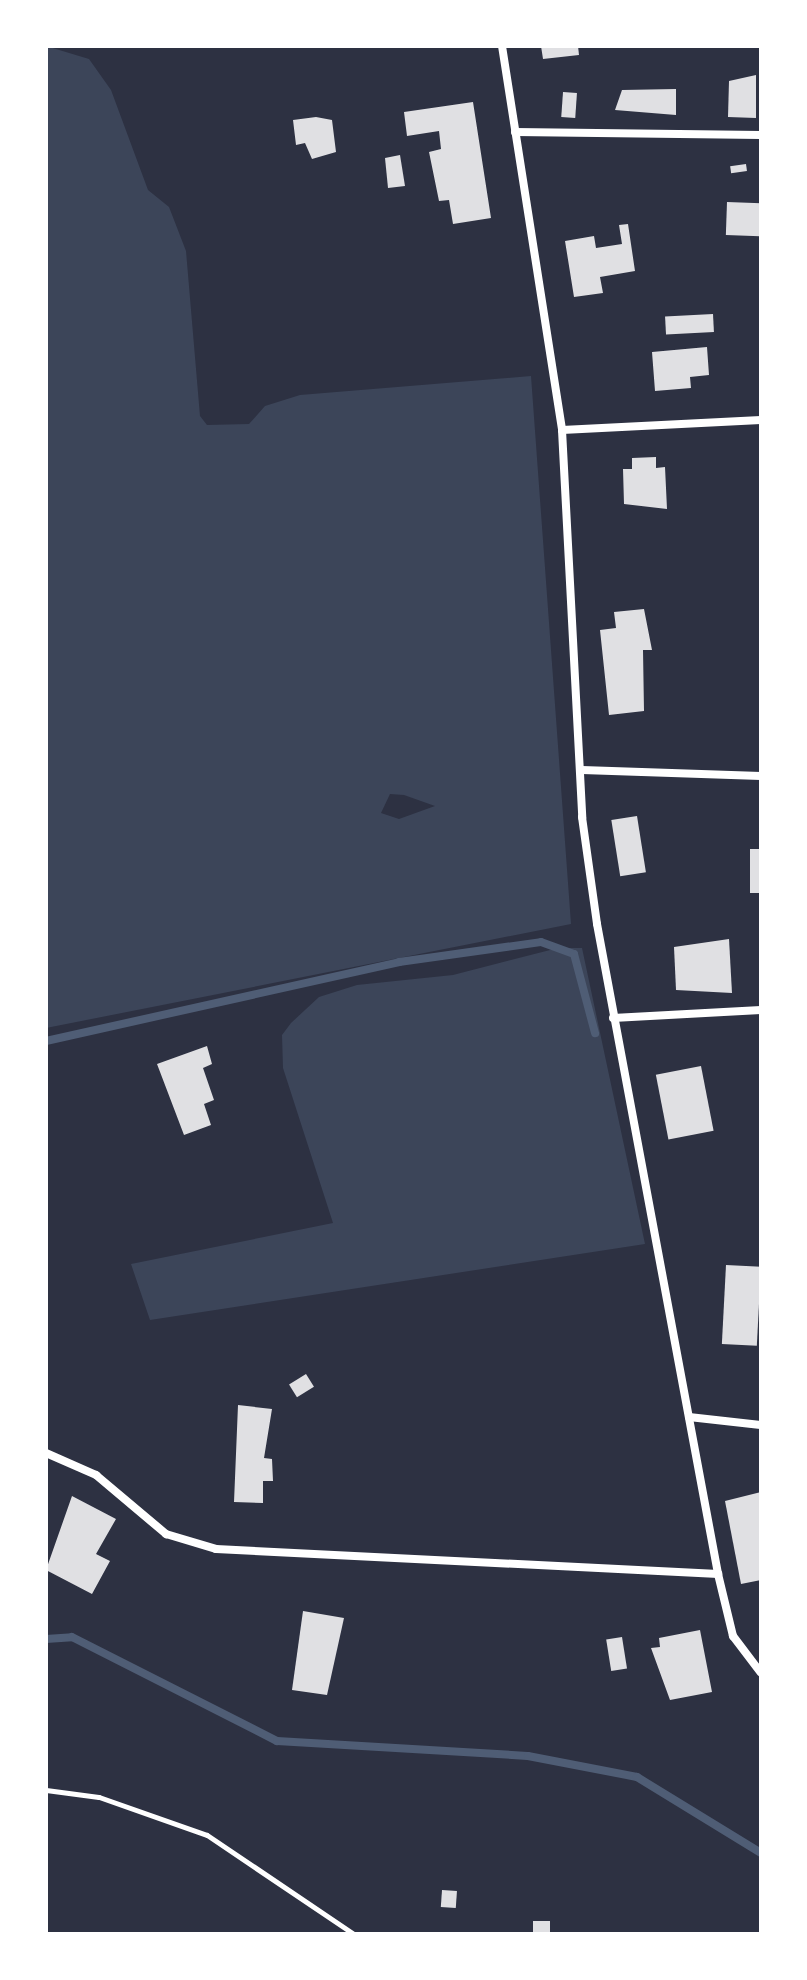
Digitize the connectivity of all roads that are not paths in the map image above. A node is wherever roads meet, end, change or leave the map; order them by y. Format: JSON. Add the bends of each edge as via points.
{"nodes":[{"id":1,"x":502,"y":46,"type":"edge"},
{"id":2,"x":515,"y":132,"type":"junction"},
{"id":3,"x":761,"y":135,"type":"edge"},
{"id":4,"x":761,"y":420,"type":"edge"},
{"id":5,"x":562,"y":430,"type":"junction"},
{"id":6,"x":582,"y":770,"type":"junction"},
{"id":7,"x":761,"y":776,"type":"edge"},
{"id":8,"x":761,"y":1010,"type":"edge"},
{"id":9,"x":613,"y":1018,"type":"junction"},
{"id":10,"x":689,"y":1417,"type":"junction"},
{"id":11,"x":761,"y":1425,"type":"edge"},
{"id":12,"x":46,"y":1453,"type":"edge"},
{"id":13,"x":718,"y":1574,"type":"junction"},
{"id":14,"x":761,"y":1673,"type":"edge"}],
"edges":[{"from":1,"to":2,"type":"street"},
{"from":2,"to":3,"type":"street"},
{"from":2,"to":5,"type":"street"},
{"from":4,"to":5,"type":"street"},
{"from":5,"to":6,"type":"street"},
{"from":6,"to":7,"type":"street"},
{"from":6,"to":9,"type":"street","via":[[582,817]]},
{"from":8,"to":9,"type":"street"},
{"from":9,"to":10,"type":"street"},
{"from":10,"to":11,"type":"street"},
{"from":10,"to":13,"type":"street"},
{"from":12,"to":13,"type":"street","via":[[96,1475],[166,1534],[216,1549]]},
{"from":13,"to":14,"type":"street","via":[[733,1636]]}]}
